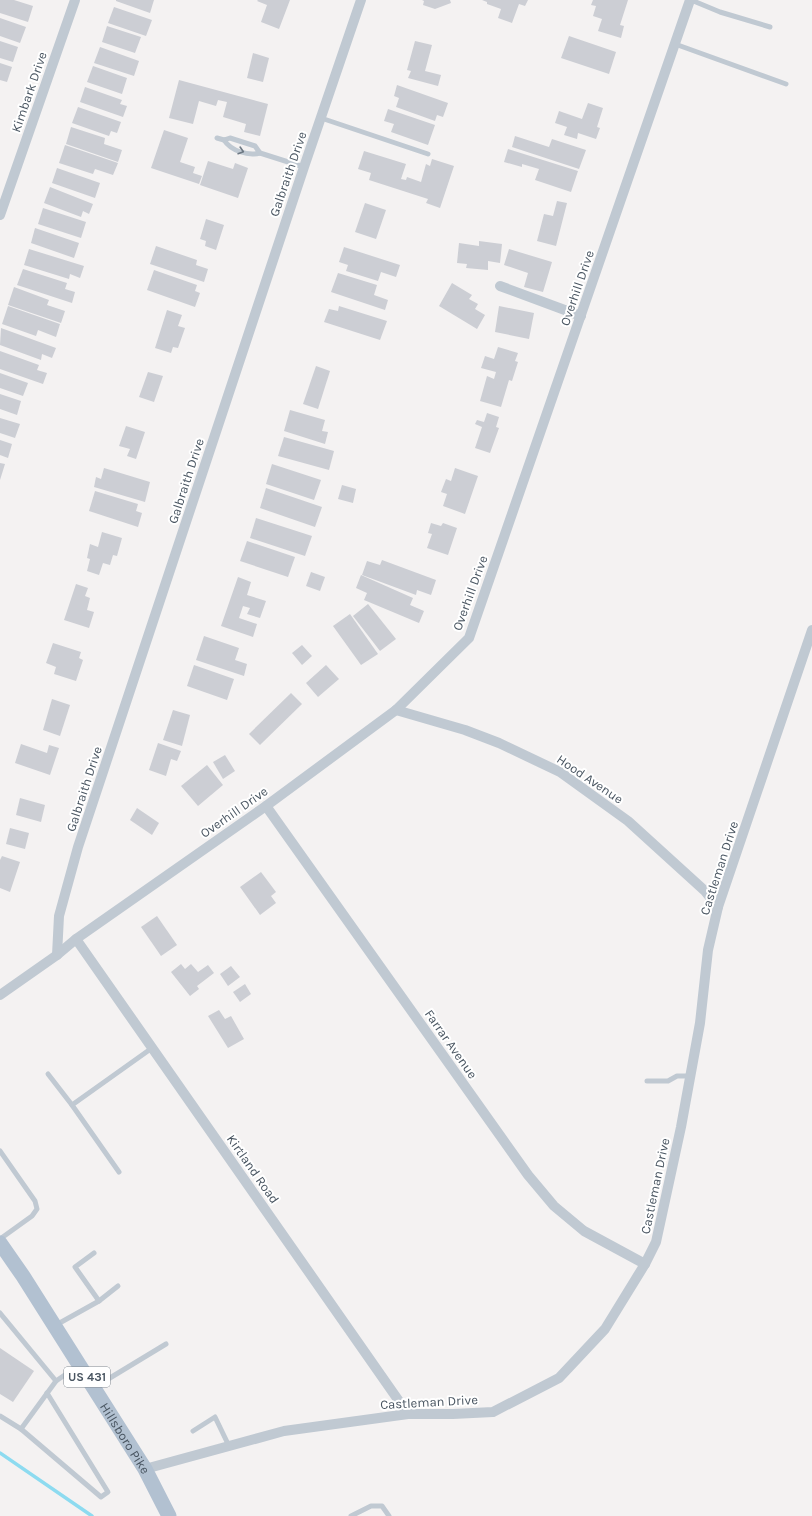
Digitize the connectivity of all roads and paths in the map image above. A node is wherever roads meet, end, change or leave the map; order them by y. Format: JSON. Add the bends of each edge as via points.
{"nodes":[{"id":1,"x":75,"y":0,"type":"edge"},
{"id":2,"x":361,"y":0,"type":"edge"},
{"id":3,"x":691,"y":0,"type":"edge"},
{"id":4,"x":770,"y":27,"type":"dead end"},
{"id":5,"x":675,"y":44,"type":"junction"},
{"id":6,"x":786,"y":84,"type":"dead end"},
{"id":7,"x":321,"y":118,"type":"junction"},
{"id":8,"x":217,"y":138,"type":"dead end"},
{"id":9,"x":224,"y":140,"type":"junction"},
{"id":10,"x":260,"y":152,"type":"junction"},
{"id":11,"x":428,"y":154,"type":"dead end"},
{"id":12,"x":304,"y":167,"type":"junction"},
{"id":13,"x":0,"y":214,"type":"edge"},
{"id":14,"x":500,"y":286,"type":"dead end"},
{"id":15,"x":581,"y":316,"type":"junction"},
{"id":16,"x":812,"y":630,"type":"edge"},
{"id":17,"x":396,"y":710,"type":"junction"},
{"id":18,"x":266,"y":806,"type":"junction"},
{"id":19,"x":718,"y":907,"type":"junction"},
{"id":20,"x":76,"y":940,"type":"junction"},
{"id":21,"x":57,"y":955,"type":"junction"},
{"id":22,"x":0,"y":995,"type":"edge"},
{"id":23,"x":152,"y":1048,"type":"junction"},
{"id":24,"x":48,"y":1074,"type":"dead end"},
{"id":25,"x":691,"y":1076,"type":"junction"},
{"id":26,"x":647,"y":1080,"type":"dead end"},
{"id":27,"x":72,"y":1105,"type":"junction"},
{"id":28,"x":0,"y":1151,"type":"edge"},
{"id":29,"x":119,"y":1172,"type":"dead end"},
{"id":30,"x":0,"y":1239,"type":"edge"},
{"id":31,"x":0,"y":1242,"type":"edge"},
{"id":32,"x":94,"y":1252,"type":"dead end"},
{"id":33,"x":645,"y":1264,"type":"junction"},
{"id":34,"x":118,"y":1286,"type":"dead end"},
{"id":35,"x":99,"y":1301,"type":"junction"},
{"id":36,"x":0,"y":1313,"type":"edge"},
{"id":37,"x":55,"y":1326,"type":"junction"},
{"id":38,"x":166,"y":1344,"type":"dead end"},
{"id":39,"x":80,"y":1365,"type":"junction"},
{"id":40,"x":56,"y":1381,"type":"junction"},
{"id":41,"x":94,"y":1388,"type":"junction"},
{"id":42,"x":47,"y":1393,"type":"junction"},
{"id":43,"x":408,"y":1414,"type":"junction"},
{"id":44,"x":0,"y":1416,"type":"edge"},
{"id":45,"x":20,"y":1429,"type":"junction"},
{"id":46,"x":193,"y":1431,"type":"dead end"},
{"id":47,"x":229,"y":1446,"type":"junction"},
{"id":48,"x":145,"y":1469,"type":"junction"},
{"id":49,"x":169,"y":1516,"type":"edge"},
{"id":50,"x":351,"y":1516,"type":"edge"},
{"id":51,"x":390,"y":1516,"type":"edge"}],
"edges":[{"from":1,"to":13,"type":"street","name":"Kimbark Drive"},
{"from":2,"to":7,"type":"street","name":"Galbraith Drive"},
{"from":3,"to":4,"type":"lane"},
{"from":3,"to":5,"type":"street","name":"Overhill Drive"},
{"from":5,"to":6,"type":"lane"},
{"from":5,"to":15,"type":"street","name":"Overhill Drive"},
{"from":7,"to":11,"type":"lane"},
{"from":7,"to":12,"type":"street","name":"Galbraith Drive"},
{"from":8,"to":9,"type":"lane"},
{"from":9,"to":10,"type":"lane","via":[[230,138],[255,146]]},
{"from":9,"to":10,"type":"lane","one_way":true,"via":[[229,147],[252,154]]},
{"from":10,"to":12,"type":"lane"},
{"from":12,"to":21,"type":"street","name":"Galbraith Drive","via":[[78,847],[59,916]]},
{"from":14,"to":15,"type":"street"},
{"from":15,"to":17,"type":"street","name":"Overhill Drive","via":[[469,638]]},
{"from":16,"to":19,"type":"street","name":"Castleman Drive"},
{"from":17,"to":18,"type":"street","name":"Overhill Drive"},
{"from":17,"to":19,"type":"street","name":"Hood Avenue","via":[[499,742],[560,772],[628,822],[705,891]]},
{"from":18,"to":20,"type":"street","name":"Overhill Drive"},
{"from":18,"to":33,"type":"street","name":"Farrar Avenue","via":[[528,1176],[554,1206],[584,1231]]},
{"from":19,"to":25,"type":"street","name":"Castleman Drive","via":[[708,950]]},
{"from":20,"to":21,"type":"street","name":"Overhill Drive"},
{"from":20,"to":23,"type":"street","name":"Kirtland Road"},
{"from":21,"to":22,"type":"street","name":"Overhill Drive"},
{"from":23,"to":27,"type":"lane"},
{"from":23,"to":43,"type":"street","name":"Kirtland Road"},
{"from":24,"to":27,"type":"lane"},
{"from":25,"to":26,"type":"lane","via":[[677,1076],[668,1081]]},
{"from":25,"to":33,"type":"street","name":"Castleman Drive","via":[[656,1242]]},
{"from":27,"to":29,"type":"lane"},
{"from":28,"to":30,"type":"lane","via":[[35,1201],[37,1209],[32,1216]]},
{"from":31,"to":37,"type":"main road","name":"Hillsboro Pike","number":"US 431"},
{"from":32,"to":35,"type":"lane","via":[[75,1267]]},
{"from":33,"to":43,"type":"street","name":"Castleman Drive","via":[[605,1329],[558,1378],[493,1412]]},
{"from":34,"to":35,"type":"lane"},
{"from":35,"to":37,"type":"lane"},
{"from":36,"to":40,"type":"lane"},
{"from":37,"to":39,"type":"main road","name":"Hillsboro Pike","number":"US 431"},
{"from":38,"to":41,"type":"lane"},
{"from":39,"to":40,"type":"lane"},
{"from":39,"to":41,"type":"main road","name":"Hillsboro Pike","number":"US 431"},
{"from":40,"to":42,"type":"lane"},
{"from":41,"to":48,"type":"main road","name":"Hillsboro Pike","number":"US 431"},
{"from":42,"to":45,"type":"lane"},
{"from":42,"to":45,"type":"lane","via":[[108,1492],[101,1497]]},
{"from":43,"to":47,"type":"street","name":"Castleman Drive","via":[[284,1431]]},
{"from":44,"to":45,"type":"lane"},
{"from":46,"to":47,"type":"lane","via":[[215,1418]]},
{"from":47,"to":48,"type":"street","name":"Castleman Drive"},
{"from":48,"to":49,"type":"main road","name":"Hillsboro Pike","number":"US 431"},
{"from":50,"to":51,"type":"lane","via":[[371,1506],[382,1506]]}]}
